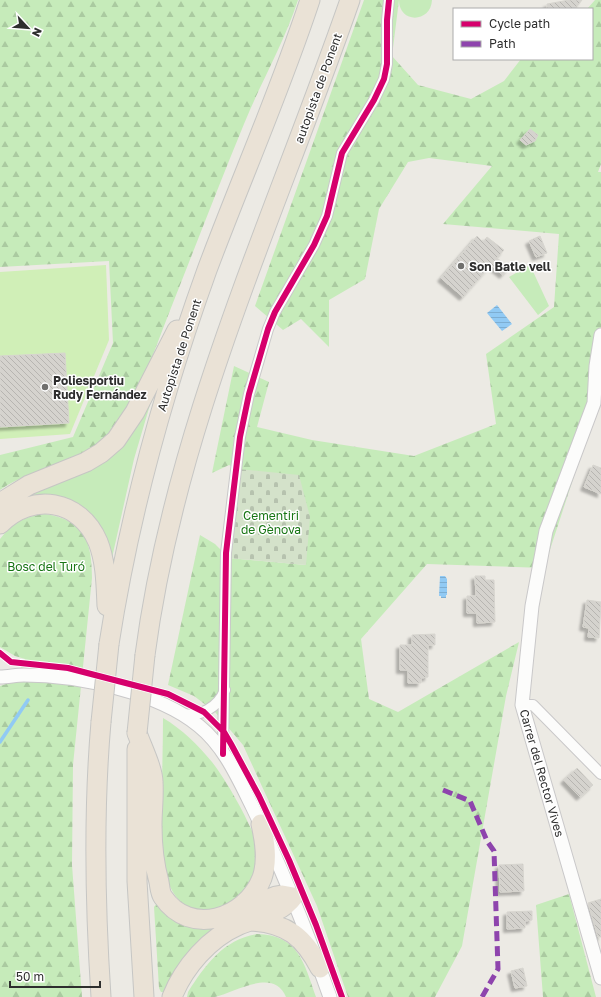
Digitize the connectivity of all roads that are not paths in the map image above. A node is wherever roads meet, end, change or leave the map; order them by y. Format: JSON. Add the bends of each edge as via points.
{"nodes":[{"id":1,"x":310,"y":0,"type":"edge"},
{"id":2,"x":350,"y":0,"type":"edge"},
{"id":3,"x":389,"y":0,"type":"edge"},
{"id":4,"x":207,"y":270,"type":"junction"},
{"id":5,"x":601,"y":335,"type":"edge"},
{"id":6,"x":0,"y":503,"type":"edge"},
{"id":7,"x":0,"y":524,"type":"edge"},
{"id":8,"x":109,"y":644,"type":"junction"},
{"id":9,"x":0,"y":669,"type":"edge"},
{"id":10,"x":23,"y":675,"type":"junction"},
{"id":11,"x":0,"y":677,"type":"edge"},
{"id":12,"x":225,"y":688,"type":"junction"},
{"id":13,"x":522,"y":705,"type":"junction"},
{"id":14,"x":180,"y":713,"type":"junction"},
{"id":15,"x":137,"y":733,"type":"junction"},
{"id":16,"x":223,"y":754,"type":"junction"},
{"id":17,"x":601,"y":774,"type":"edge"},
{"id":18,"x":261,"y":824,"type":"junction"},
{"id":19,"x":293,"y":897,"type":"junction"},
{"id":20,"x":232,"y":913,"type":"junction"},
{"id":21,"x":250,"y":920,"type":"junction"},
{"id":22,"x":320,"y":968,"type":"junction"},
{"id":23,"x":601,"y":978,"type":"edge"},
{"id":24,"x":100,"y":997,"type":"edge"},
{"id":25,"x":144,"y":997,"type":"edge"},
{"id":26,"x":172,"y":997,"type":"edge"},
{"id":27,"x":330,"y":997,"type":"edge"}],
"edges":[{"from":1,"to":4,"type":"highway","name":"Autopista de Ponent"},
{"from":2,"to":15,"type":"highway","name":"autopista de Ponent","bridge":true,"via":[[222,345],[190,446],[162,551],[151,607]]},
{"from":3,"to":12,"type":"street","via":[[387,64],[384,79],[342,153],[327,216],[314,245],[275,312],[249,394],[237,455],[226,554]]},
{"from":4,"to":6,"type":"highway","via":[[140,402],[116,440],[86,462],[29,485]]},
{"from":4,"to":8,"type":"highway","name":"Autopista de Ponent","via":[[167,387],[144,469],[123,559]]},
{"from":5,"to":13,"type":"street","name":"Carrer del Rector Vives","via":[[594,403],[546,531],[532,606]]},
{"from":7,"to":8,"type":"highway","via":[[21,508],[39,504],[65,508],[83,520],[96,537],[104,569]]},
{"from":8,"to":24,"type":"highway","bridge":true,"via":[[101,722],[95,829]]},
{"from":9,"to":10,"type":"street"},
{"from":10,"to":11,"type":"street"},
{"from":10,"to":14,"type":"street","via":[[98,683],[151,700]]},
{"from":12,"to":14,"type":"street","via":[[212,708],[192,715]]},
{"from":12,"to":16,"type":"street"},
{"from":13,"to":17,"type":"street","via":[[533,705]]},
{"from":13,"to":23,"type":"street","name":"Carrer del Rector Vives"},
{"from":14,"to":16,"type":"street","via":[[203,729]]},
{"from":15,"to":20,"type":"highway","via":[[153,781],[152,826],[162,896],[175,910],[194,918],[211,920]]},
{"from":15,"to":25,"type":"highway","via":[[137,881]]},
{"from":16,"to":18,"type":"street"},
{"from":18,"to":19,"type":"street"},
{"from":18,"to":20,"type":"highway","via":[[265,848],[263,873],[254,893],[244,905]]},
{"from":19,"to":20,"type":"highway","via":[[276,896]]},
{"from":19,"to":21,"type":"highway","via":[[280,908]]},
{"from":19,"to":22,"type":"street"},
{"from":21,"to":22,"type":"highway","via":[[271,923],[292,932],[309,949]]},
{"from":21,"to":26,"type":"highway","via":[[226,931],[204,949],[184,973]]},
{"from":22,"to":27,"type":"street"}]}
